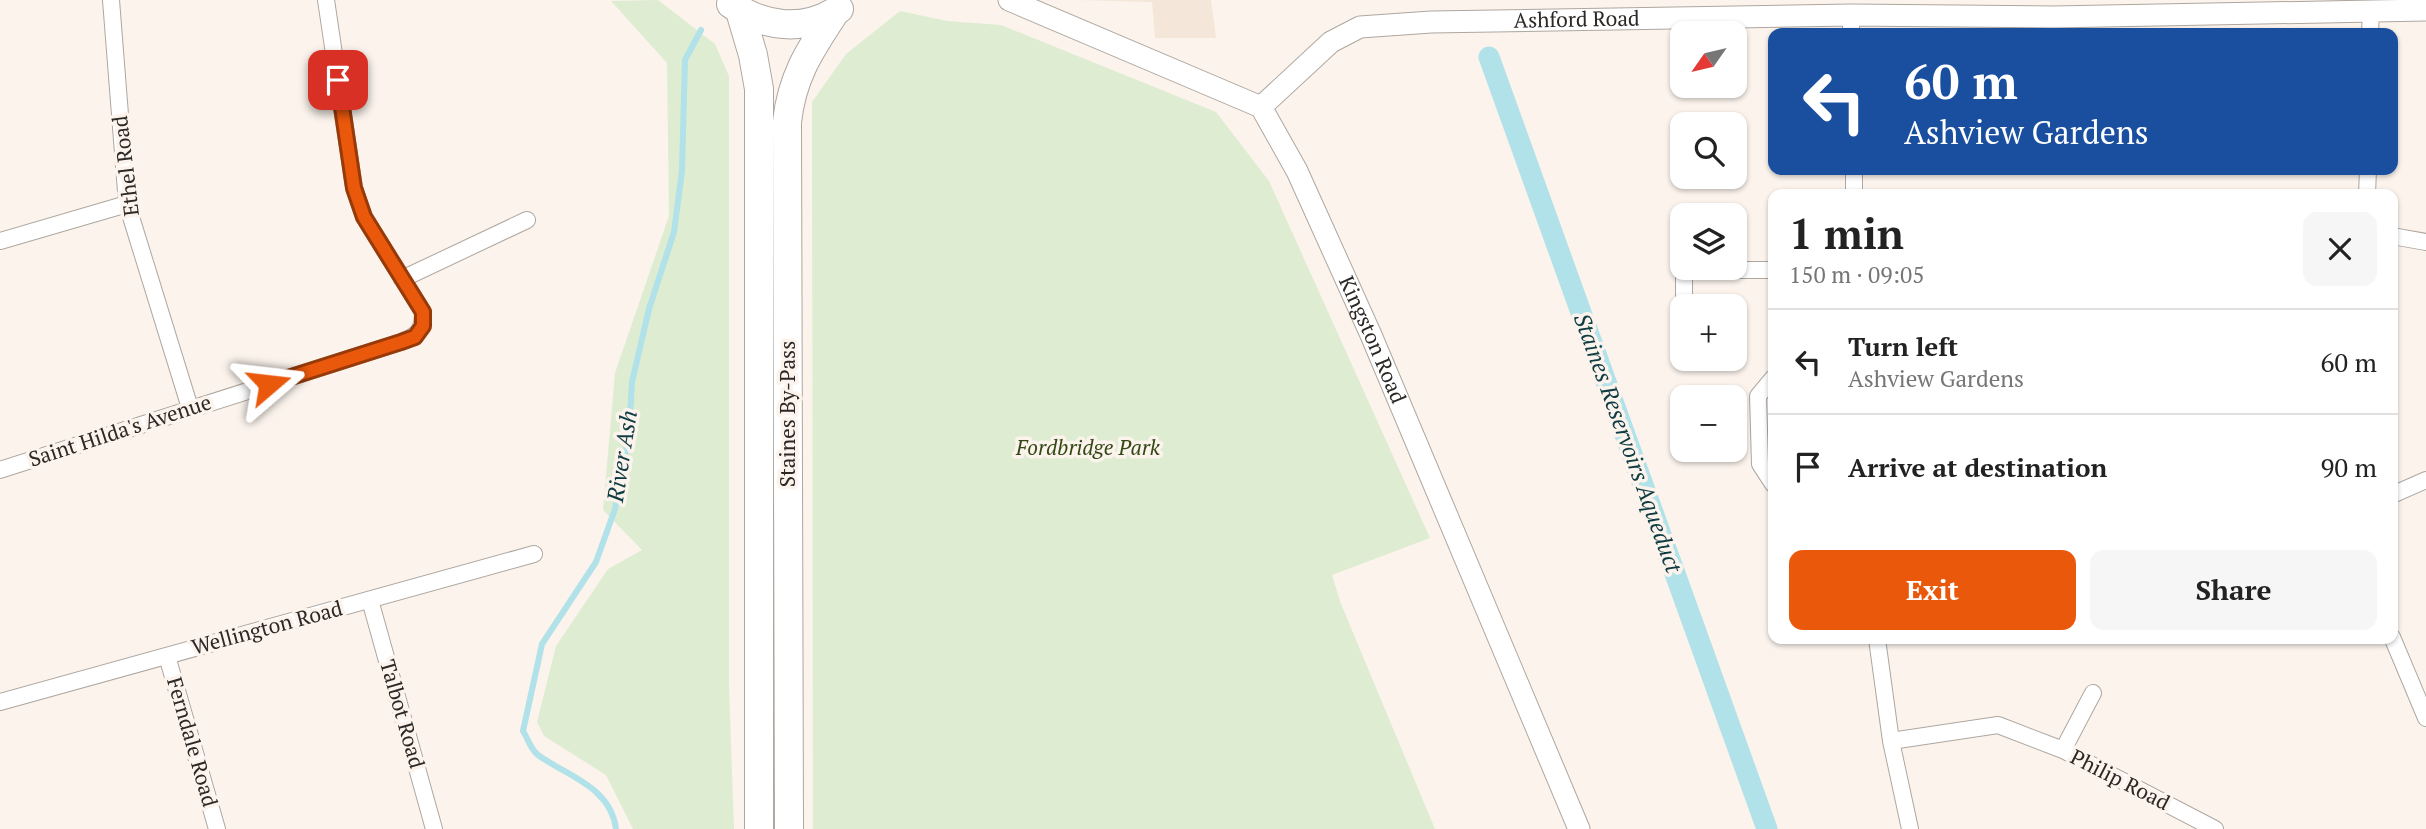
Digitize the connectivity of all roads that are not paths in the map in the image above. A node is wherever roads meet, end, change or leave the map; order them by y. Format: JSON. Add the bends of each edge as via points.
{"nodes":[{"id":1,"x":111,"y":0,"type":"edge"},
{"id":2,"x":326,"y":0,"type":"edge"},
{"id":3,"x":1009,"y":0,"type":"edge"},
{"id":4,"x":733,"y":5,"type":"edge"},
{"id":5,"x":842,"y":6,"type":"edge"},
{"id":6,"x":2371,"y":10,"type":"junction"},
{"id":7,"x":2426,"y":10,"type":"edge"},
{"id":8,"x":1851,"y":24,"type":"edge"},
{"id":9,"x":2370,"y":28,"type":"edge"},
{"id":10,"x":1261,"y":107,"type":"junction"},
{"id":11,"x":127,"y":204,"type":"junction"},
{"id":12,"x":527,"y":220,"type":"dead end"},
{"id":13,"x":2398,"y":237,"type":"edge"},
{"id":14,"x":0,"y":241,"type":"edge"},
{"id":15,"x":2426,"y":242,"type":"edge"},
{"id":16,"x":1747,"y":270,"type":"edge"},
{"id":17,"x":1768,"y":270,"type":"edge"},
{"id":18,"x":402,"y":279,"type":"junction"},
{"id":19,"x":1768,"y":384,"type":"edge"},
{"id":20,"x":190,"y":408,"type":"junction"},
{"id":21,"x":0,"y":470,"type":"edge"},
{"id":22,"x":1768,"y":476,"type":"edge"},
{"id":23,"x":2426,"y":480,"type":"edge"},
{"id":24,"x":2398,"y":492,"type":"edge"},
{"id":25,"x":534,"y":554,"type":"dead end"},
{"id":26,"x":370,"y":600,"type":"junction"},
{"id":27,"x":1878,"y":644,"type":"edge"},
{"id":28,"x":2395,"y":644,"type":"edge"},
{"id":29,"x":167,"y":656,"type":"junction"},
{"id":30,"x":2093,"y":693,"type":"dead end"},
{"id":31,"x":0,"y":702,"type":"edge"},
{"id":32,"x":2426,"y":718,"type":"edge"},
{"id":33,"x":1891,"y":741,"type":"junction"},
{"id":34,"x":2063,"y":750,"type":"junction"},
{"id":35,"x":217,"y":829,"type":"edge"},
{"id":36,"x":434,"y":829,"type":"edge"},
{"id":37,"x":759,"y":829,"type":"edge"},
{"id":38,"x":789,"y":829,"type":"edge"},
{"id":39,"x":1579,"y":829,"type":"edge"},
{"id":40,"x":1910,"y":829,"type":"edge"},
{"id":41,"x":2216,"y":829,"type":"edge"}],
"edges":[{"from":1,"to":11,"type":"street","name":"Ethel Road"},
{"from":2,"to":18,"type":"street","via":[[354,188],[364,217]]},
{"from":3,"to":10,"type":"main road"},
{"from":4,"to":5,"type":"highway","via":[[764,22],[797,25]]},
{"from":4,"to":37,"type":"highway","name":"Staines By-Pass","via":[[753,55],[759,89]]},
{"from":5,"to":38,"type":"highway","name":"Staines By-Pass","via":[[809,48],[789,99],[786,122]]},
{"from":6,"to":7,"type":"main road","name":"Ashford Road"},
{"from":6,"to":8,"type":"main road","name":"Ashford Road"},
{"from":6,"to":9,"type":"street"},
{"from":8,"to":10,"type":"main road","name":"Ashford Road","via":[[1431,22],[1360,27],[1331,42]]},
{"from":10,"to":39,"type":"main road","name":"Kingston Road","via":[[1297,171],[1377,348]]},
{"from":11,"to":14,"type":"street"},
{"from":11,"to":20,"type":"street","name":"Ethel Road"},
{"from":12,"to":18,"type":"street"},
{"from":13,"to":15,"type":"street"},
{"from":16,"to":17,"type":"street"},
{"from":18,"to":20,"type":"street","name":"Saint Hilda's Avenue","via":[[423,312],[423,326],[415,337]]},
{"from":19,"to":22,"type":"street","via":[[1758,396],[1760,464]]},
{"from":20,"to":21,"type":"street","name":"Saint Hilda's Avenue"},
{"from":23,"to":24,"type":"street"},
{"from":25,"to":26,"type":"street","name":"Wellington Road"},
{"from":26,"to":29,"type":"street","name":"Wellington Road"},
{"from":26,"to":36,"type":"street","name":"Talbot Road"},
{"from":27,"to":33,"type":"street"},
{"from":28,"to":32,"type":"street"},
{"from":29,"to":31,"type":"street","name":"Wellington Road"},
{"from":29,"to":35,"type":"street","name":"Ferndale Road"},
{"from":30,"to":34,"type":"street","name":"Philip Road"},
{"from":33,"to":34,"type":"street","name":"Philip Road","via":[[1998,725]]},
{"from":33,"to":40,"type":"street"},
{"from":34,"to":41,"type":"street","name":"Philip Road"}]}
